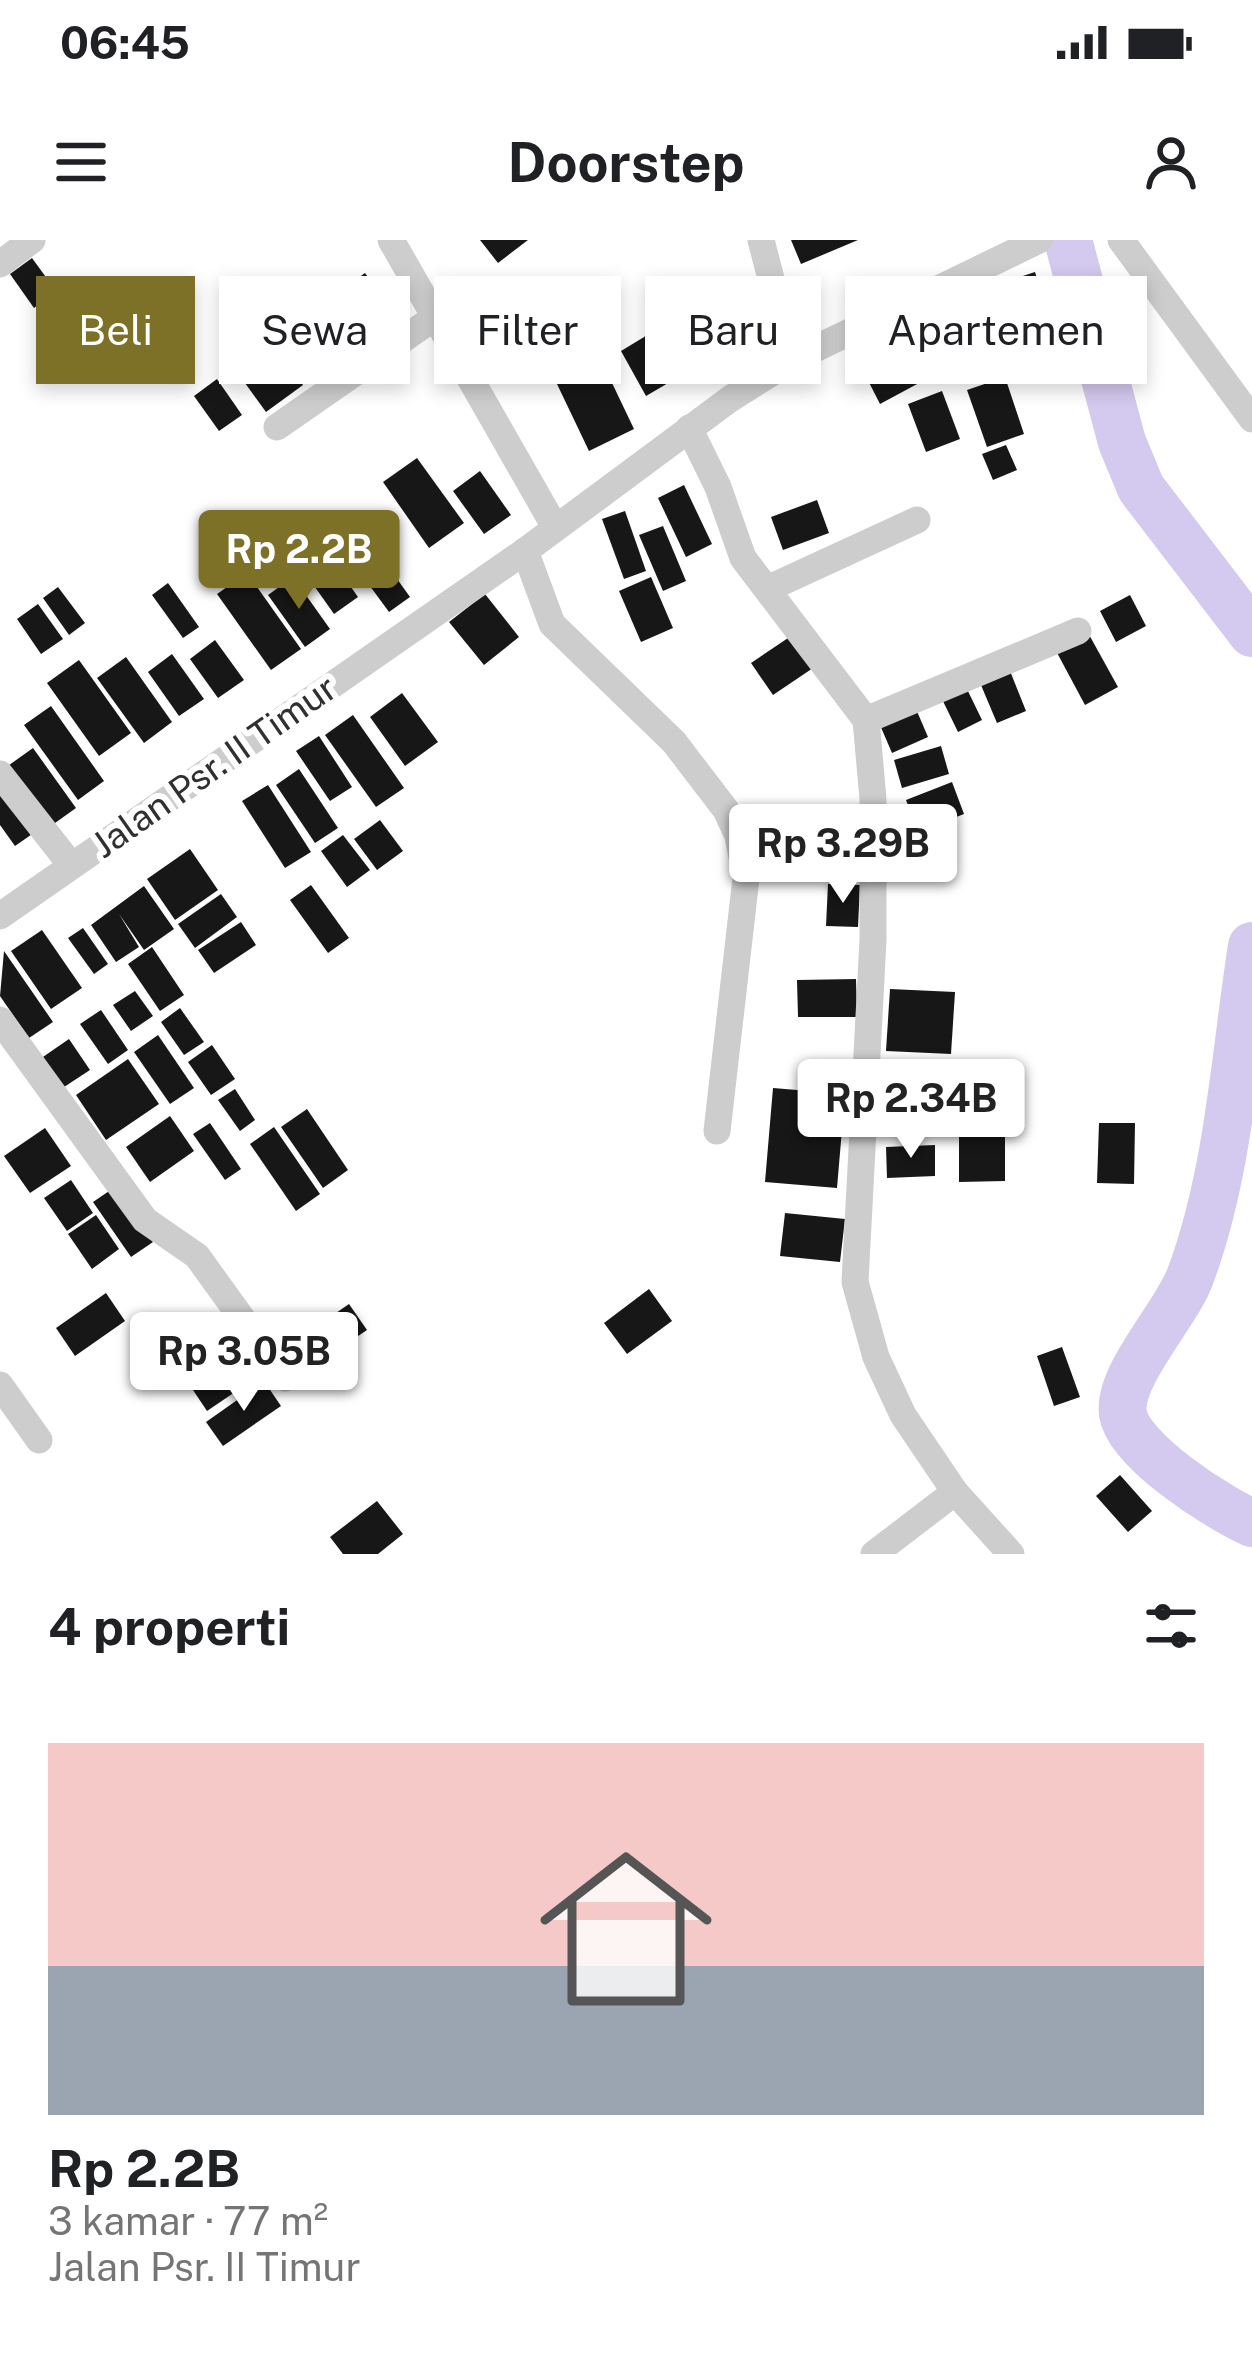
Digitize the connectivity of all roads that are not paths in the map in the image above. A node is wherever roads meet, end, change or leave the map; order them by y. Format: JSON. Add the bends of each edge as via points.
{"nodes":[{"id":1,"x":32,"y":240,"type":"edge"},
{"id":2,"x":391,"y":240,"type":"edge"},
{"id":3,"x":761,"y":240,"type":"edge"},
{"id":4,"x":1120,"y":240,"type":"edge"},
{"id":5,"x":1037,"y":241,"type":"edge"},
{"id":6,"x":0,"y":264,"type":"edge"},
{"id":7,"x":770,"y":276,"type":"edge"},
{"id":8,"x":434,"y":309,"type":"edge"},
{"id":9,"x":434,"y":318,"type":"edge"},
{"id":10,"x":821,"y":347,"type":"edge"},
{"id":11,"x":476,"y":384,"type":"edge"},
{"id":12,"x":757,"y":384,"type":"edge"},
{"id":13,"x":1252,"y":419,"type":"edge"},
{"id":14,"x":277,"y":428,"type":"dead end"},
{"id":15,"x":689,"y":428,"type":"junction"},
{"id":16,"x":917,"y":520,"type":"dead end"},
{"id":17,"x":555,"y":526,"type":"junction"},
{"id":18,"x":525,"y":551,"type":"junction"},
{"id":19,"x":767,"y":589,"type":"junction"},
{"id":20,"x":1078,"y":631,"type":"dead end"},
{"id":21,"x":866,"y":720,"type":"junction"},
{"id":22,"x":0,"y":774,"type":"edge"},
{"id":23,"x":71,"y":865,"type":"junction"},
{"id":24,"x":0,"y":916,"type":"edge"},
{"id":25,"x":0,"y":1020,"type":"edge"},
{"id":26,"x":717,"y":1131,"type":"dead end"},
{"id":27,"x":284,"y":1378,"type":"dead end"},
{"id":28,"x":0,"y":1385,"type":"edge"},
{"id":29,"x":39,"y":1440,"type":"dead end"},
{"id":30,"x":956,"y":1492,"type":"junction"},
{"id":31,"x":874,"y":1554,"type":"edge"},
{"id":32,"x":1011,"y":1554,"type":"edge"}],
"edges":[{"from":1,"to":6,"type":"street"},
{"from":2,"to":8,"type":"street"},
{"from":3,"to":7,"type":"street"},
{"from":4,"to":13,"type":"street"},
{"from":5,"to":10,"type":"street","name":"Jalan Psr. II Timur"},
{"from":9,"to":14,"type":"street"},
{"from":11,"to":17,"type":"street"},
{"from":12,"to":15,"type":"street","name":"Jalan Psr. II Timur"},
{"from":15,"to":17,"type":"street","name":"Jalan Psr. II Timur"},
{"from":15,"to":19,"type":"street","via":[[735,544]]},
{"from":16,"to":19,"type":"street"},
{"from":17,"to":18,"type":"street","name":"Jalan Psr. II Timur"},
{"from":18,"to":23,"type":"street","name":"Jalan Psr. II Timur"},
{"from":18,"to":26,"type":"street","via":[[552,624],[674,742],[738,836],[746,878]]},
{"from":19,"to":21,"type":"street"},
{"from":20,"to":21,"type":"street"},
{"from":21,"to":30,"type":"street","via":[[873,940],[855,1282],[903,1415]]},
{"from":22,"to":23,"type":"street"},
{"from":23,"to":24,"type":"street","name":"Jalan Psr. II Timur"},
{"from":25,"to":27,"type":"street","via":[[145,1220],[197,1256]]},
{"from":28,"to":29,"type":"street"},
{"from":30,"to":31,"type":"street"},
{"from":30,"to":32,"type":"street"}]}
